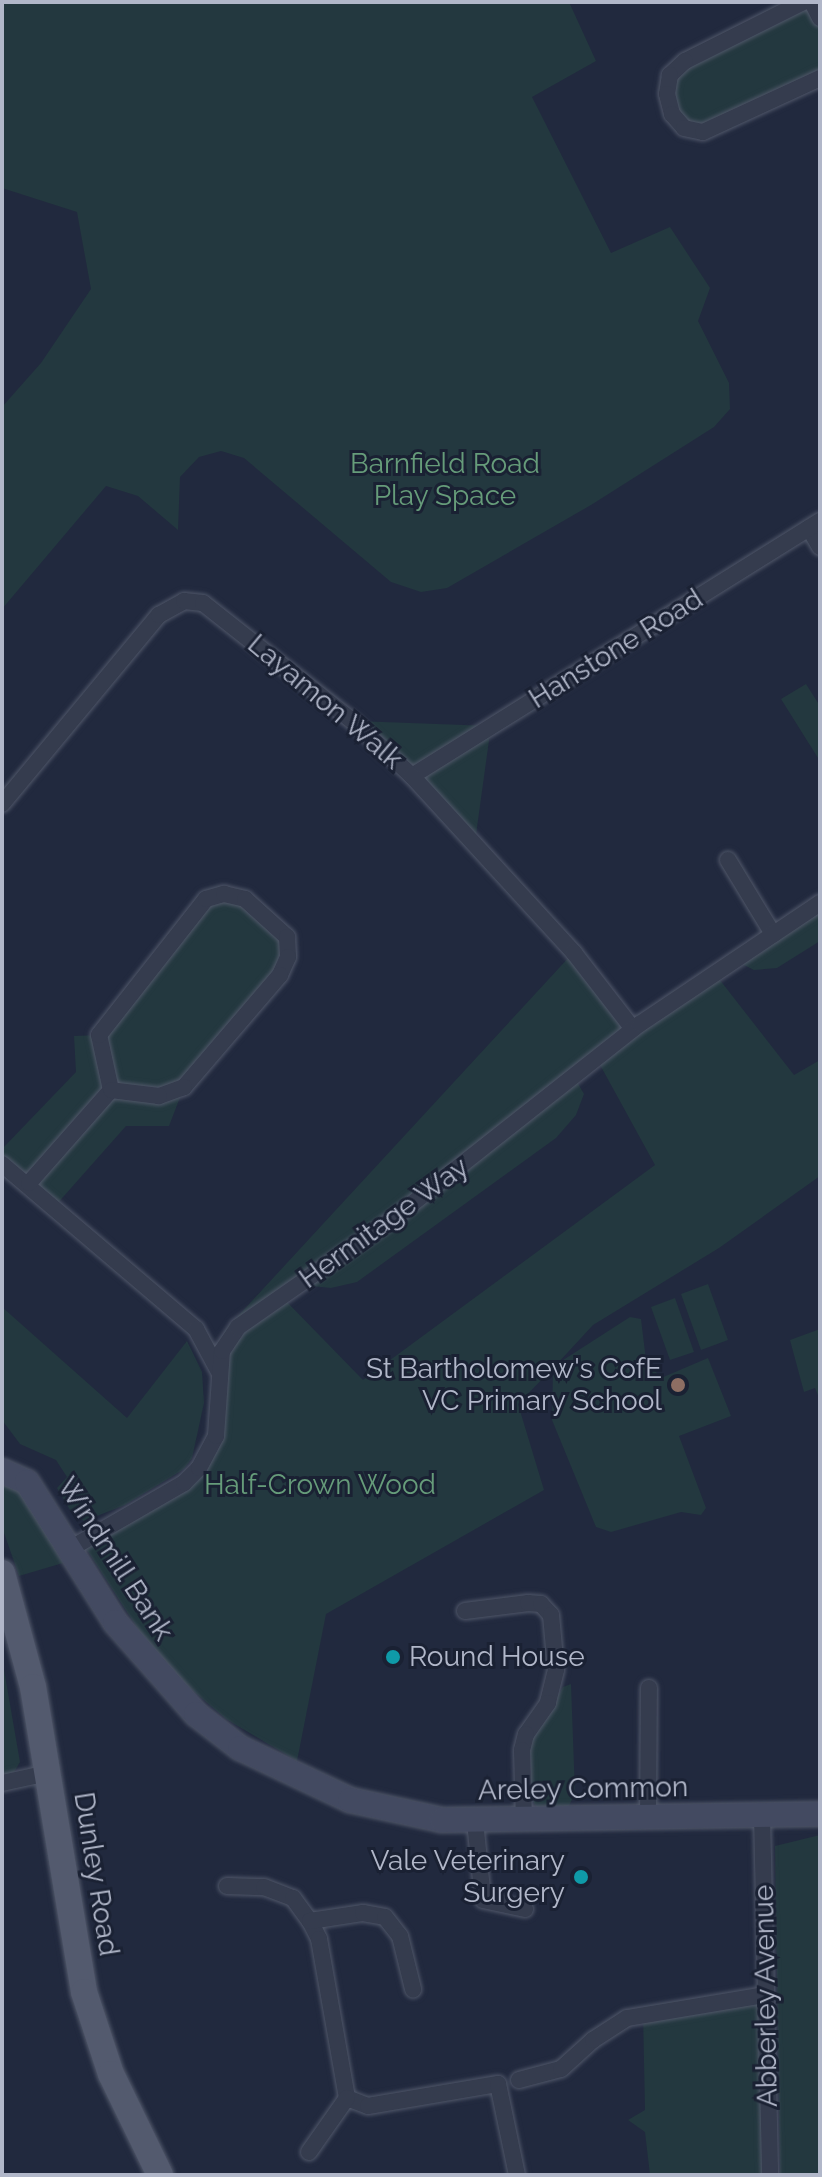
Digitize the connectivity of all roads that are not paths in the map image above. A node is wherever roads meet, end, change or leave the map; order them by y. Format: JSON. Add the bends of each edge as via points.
{"nodes":[{"id":1,"x":803,"y":2,"type":"edge"},
{"id":2,"x":812,"y":2,"type":"edge"},
{"id":3,"x":820,"y":18,"type":"edge"},
{"id":4,"x":820,"y":78,"type":"edge"},
{"id":5,"x":814,"y":525,"type":"edge"},
{"id":6,"x":820,"y":547,"type":"edge"},
{"id":7,"x":412,"y":776,"type":"junction"},
{"id":8,"x":2,"y":804,"type":"edge"},
{"id":9,"x":728,"y":860,"type":"dead end"},
{"id":10,"x":820,"y":903,"type":"edge"},
{"id":11,"x":773,"y":934,"type":"junction"},
{"id":12,"x":633,"y":1029,"type":"junction"},
{"id":13,"x":111,"y":1090,"type":"junction"},
{"id":14,"x":2,"y":1164,"type":"edge"},
{"id":15,"x":29,"y":1183,"type":"junction"},
{"id":16,"x":218,"y":1371,"type":"junction"},
{"id":17,"x":2,"y":1471,"type":"edge"},
{"id":18,"x":31,"y":1487,"type":"junction"},
{"id":19,"x":2,"y":1488,"type":"edge"},
{"id":20,"x":68,"y":1550,"type":"junction"},
{"id":21,"x":2,"y":1573,"type":"edge"},
{"id":22,"x":465,"y":1611,"type":"dead end"},
{"id":23,"x":649,"y":1688,"type":"dead end"},
{"id":24,"x":48,"y":1773,"type":"junction"},
{"id":25,"x":2,"y":1783,"type":"edge"},
{"id":26,"x":350,"y":1800,"type":"joint"},
{"id":27,"x":820,"y":1814,"type":"edge"},
{"id":28,"x":762,"y":1816,"type":"junction"},
{"id":29,"x":524,"y":1820,"type":"junction"},
{"id":30,"x":648,"y":1820,"type":"junction"},
{"id":31,"x":475,"y":1821,"type":"junction"},
{"id":32,"x":227,"y":1886,"type":"dead end"},
{"id":33,"x":525,"y":1909,"type":"dead end"},
{"id":34,"x":310,"y":1921,"type":"junction"},
{"id":35,"x":413,"y":1989,"type":"dead end"},
{"id":36,"x":765,"y":1995,"type":"junction"},
{"id":37,"x":519,"y":2080,"type":"dead end"},
{"id":38,"x":347,"y":2098,"type":"junction"},
{"id":39,"x":309,"y":2152,"type":"dead end"},
{"id":40,"x":160,"y":2175,"type":"edge"},
{"id":41,"x":517,"y":2175,"type":"edge"},
{"id":42,"x":770,"y":2175,"type":"edge"}],
"edges":[{"from":1,"to":4,"type":"street","via":[[685,61],[670,75],[667,94],[672,114],[684,128],[703,132]]},
{"from":2,"to":3,"type":"street"},
{"from":5,"to":6,"type":"street"},
{"from":5,"to":7,"type":"street","name":"Hanstone Road"},
{"from":7,"to":8,"type":"street","name":"Layamon Walk","via":[[218,612],[184,601],[152,623]]},
{"from":7,"to":12,"type":"street","name":"Layamon Walk","via":[[574,953]]},
{"from":9,"to":11,"type":"street"},
{"from":10,"to":11,"type":"street","name":"Hermitage Way"},
{"from":11,"to":12,"type":"street","name":"Hermitage Way"},
{"from":12,"to":16,"type":"street","name":"Hermitage Way","via":[[394,1218],[238,1327],[222,1351]]},
{"from":13,"to":13,"type":"street","via":[[99,1035],[106,1021],[206,899],[224,894],[245,899],[287,937],[288,957],[280,975],[184,1087],[159,1096]]},
{"from":13,"to":15,"type":"street"},
{"from":14,"to":15,"type":"street"},
{"from":15,"to":16,"type":"street","via":[[196,1329]]},
{"from":16,"to":20,"type":"street","name":"Hermitage Way","via":[[216,1436],[199,1468],[133,1516]]},
{"from":17,"to":18,"type":"main road"},
{"from":18,"to":19,"type":"main road"},
{"from":18,"to":20,"type":"main road","name":"Windmill Bank"},
{"from":20,"to":26,"type":"main road","name":"Windmill Bank","via":[[131,1644],[196,1714],[240,1748]]},
{"from":21,"to":24,"type":"main road","name":"Dunley Road","via":[[33,1687]]},
{"from":22,"to":29,"type":"street","via":[[528,1603],[541,1604],[551,1615],[556,1670],[548,1703],[526,1734],[522,1750]]},
{"from":23,"to":30,"type":"street"},
{"from":24,"to":25,"type":"street"},
{"from":24,"to":40,"type":"main road","name":"Dunley Road","via":[[84,1992],[111,2074]]},
{"from":26,"to":31,"type":"main road","name":"Areley Common","via":[[410,1816]]},
{"from":27,"to":28,"type":"main road","name":"Areley Common"},
{"from":28,"to":30,"type":"main road","name":"Areley Common"},
{"from":28,"to":36,"type":"street","name":"Abberley Avenue"},
{"from":29,"to":30,"type":"main road","name":"Areley Common"},
{"from":29,"to":31,"type":"main road","name":"Areley Common"},
{"from":31,"to":33,"type":"street","via":[[483,1900]]},
{"from":32,"to":34,"type":"street","via":[[264,1887],[293,1898]]},
{"from":34,"to":35,"type":"street","via":[[363,1913],[385,1917],[400,1936]]},
{"from":34,"to":38,"type":"street","via":[[319,1939]]},
{"from":36,"to":37,"type":"street","via":[[627,2018],[561,2069]]},
{"from":36,"to":42,"type":"street","name":"Abberley Avenue"},
{"from":38,"to":39,"type":"street"},
{"from":38,"to":41,"type":"street","via":[[368,2106],[498,2084]]}]}
